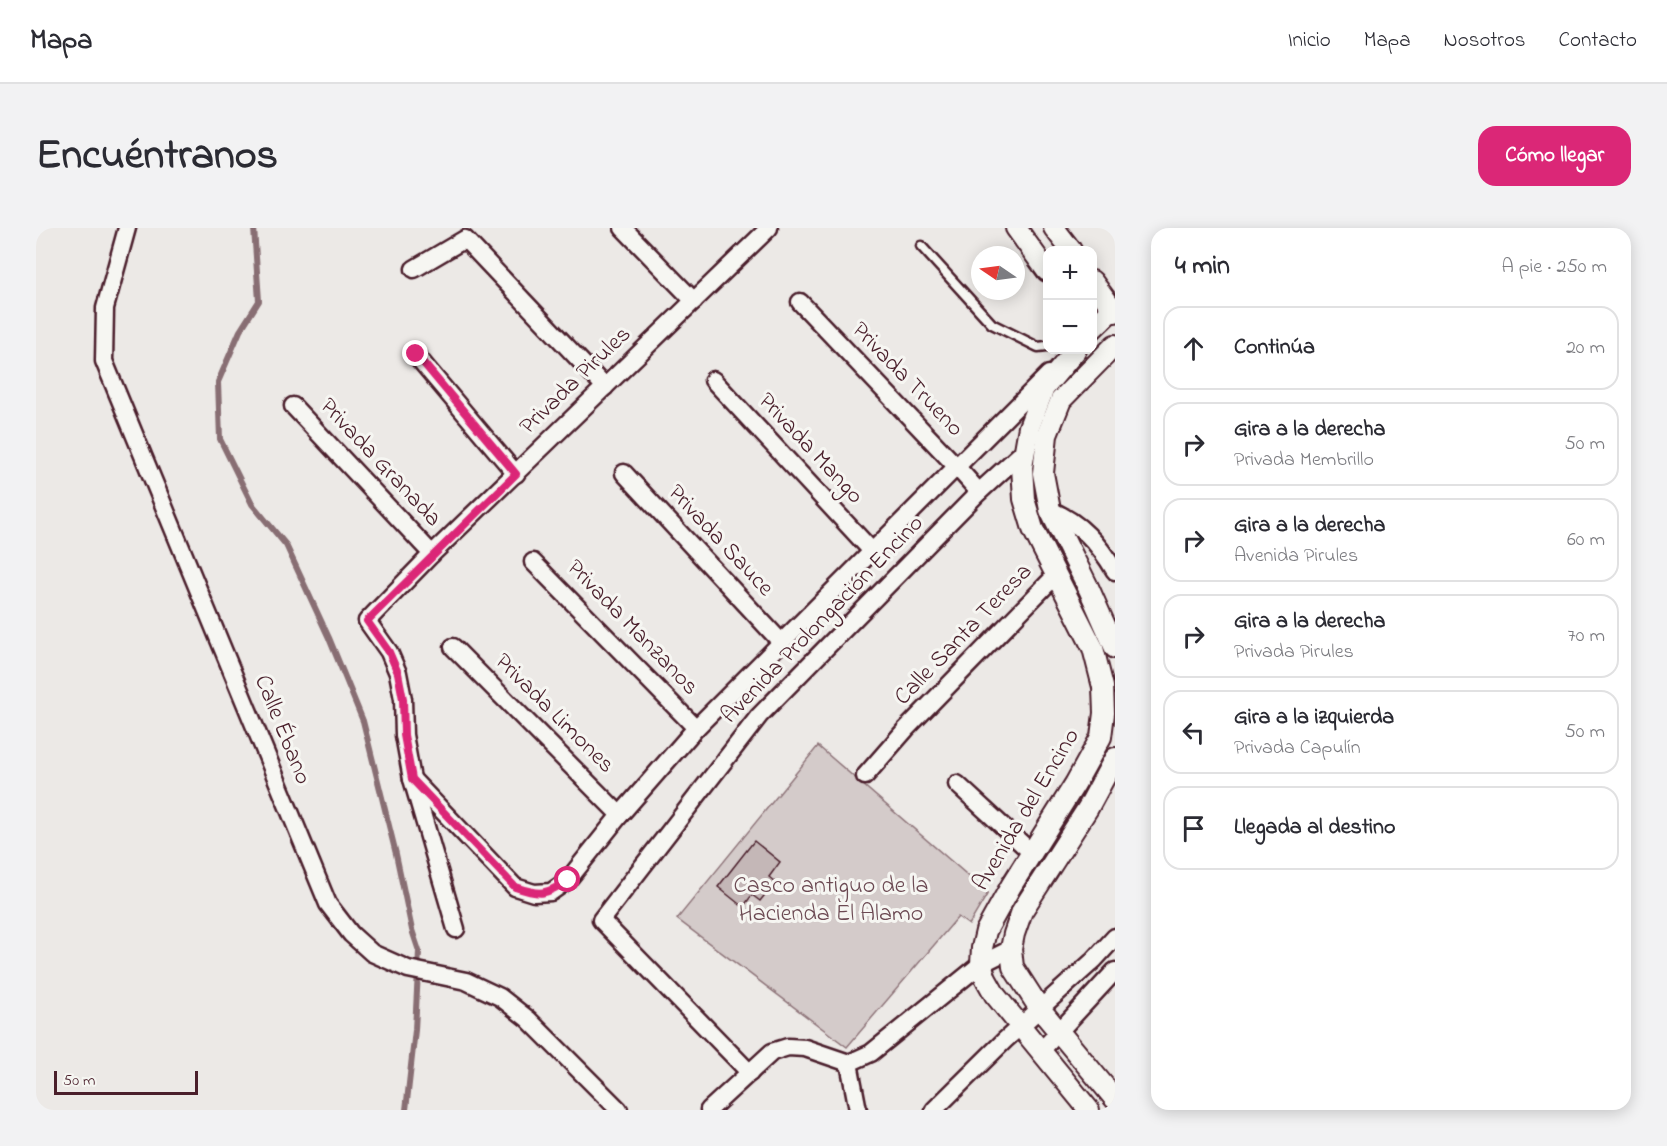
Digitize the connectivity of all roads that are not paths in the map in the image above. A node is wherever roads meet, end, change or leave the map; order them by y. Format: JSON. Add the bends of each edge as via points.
{"nodes":[{"id":1,"x":127,"y":228,"type":"edge"},
{"id":2,"x":623,"y":228,"type":"edge"},
{"id":3,"x":769,"y":228,"type":"edge"},
{"id":4,"x":1016,"y":228,"type":"edge"},
{"id":5,"x":1054,"y":228,"type":"edge"},
{"id":6,"x":921,"y":246,"type":"dead end"},
{"id":7,"x":1068,"y":246,"type":"edge"},
{"id":8,"x":1043,"y":265,"type":"edge"},
{"id":9,"x":414,"y":269,"type":"dead end"},
{"id":10,"x":1097,"y":287,"type":"edge"},
{"id":11,"x":694,"y":301,"type":"junction"},
{"id":12,"x":800,"y":302,"type":"dead end"},
{"id":13,"x":1114,"y":309,"type":"edge"},
{"id":14,"x":1097,"y":326,"type":"edge"},
{"id":15,"x":1097,"y":336,"type":"edge"},
{"id":16,"x":1043,"y":346,"type":"edge"},
{"id":17,"x":1111,"y":349,"type":"edge"},
{"id":18,"x":416,"y":354,"type":"dead end"},
{"id":19,"x":1070,"y":354,"type":"edge"},
{"id":20,"x":1071,"y":354,"type":"edge"},
{"id":21,"x":713,"y":380,"type":"dead end"},
{"id":22,"x":605,"y":387,"type":"junction"},
{"id":23,"x":292,"y":406,"type":"dead end"},
{"id":24,"x":1025,"y":450,"type":"junction"},
{"id":25,"x":956,"y":466,"type":"junction"},
{"id":26,"x":624,"y":473,"type":"dead end"},
{"id":27,"x":516,"y":474,"type":"junction"},
{"id":28,"x":979,"y":492,"type":"junction"},
{"id":29,"x":1050,"y":510,"type":"junction"},
{"id":30,"x":872,"y":550,"type":"junction"},
{"id":31,"x":432,"y":554,"type":"junction"},
{"id":32,"x":533,"y":562,"type":"dead end"},
{"id":33,"x":1115,"y":571,"type":"edge"},
{"id":34,"x":1056,"y":575,"type":"junction"},
{"id":35,"x":781,"y":642,"type":"junction"},
{"id":36,"x":453,"y":647,"type":"dead end"},
{"id":37,"x":1115,"y":648,"type":"edge"},
{"id":38,"x":696,"y":728,"type":"junction"},
{"id":39,"x":1108,"y":746,"type":"edge"},
{"id":40,"x":865,"y":776,"type":"dead end"},
{"id":41,"x":412,"y":779,"type":"junction"},
{"id":42,"x":957,"y":783,"type":"dead end"},
{"id":43,"x":620,"y":815,"type":"junction"},
{"id":44,"x":1033,"y":854,"type":"junction"},
{"id":45,"x":456,"y":929,"type":"dead end"},
{"id":46,"x":1115,"y":937,"type":"edge"},
{"id":47,"x":1011,"y":949,"type":"junction"},
{"id":48,"x":981,"y":964,"type":"junction"},
{"id":49,"x":1115,"y":971,"type":"edge"},
{"id":50,"x":1040,"y":1009,"type":"junction"},
{"id":51,"x":1020,"y":1027,"type":"junction"},
{"id":52,"x":1058,"y":1033,"type":"junction"},
{"id":53,"x":1040,"y":1052,"type":"junction"},
{"id":54,"x":849,"y":1063,"type":"junction"},
{"id":55,"x":750,"y":1073,"type":"junction"},
{"id":56,"x":1115,"y":1100,"type":"edge"},
{"id":57,"x":619,"y":1110,"type":"edge"},
{"id":58,"x":709,"y":1110,"type":"edge"},
{"id":59,"x":858,"y":1110,"type":"edge"},
{"id":60,"x":934,"y":1110,"type":"edge"},
{"id":61,"x":1089,"y":1110,"type":"edge"}],
"edges":[{"from":1,"to":57,"type":"street","name":"Calle Ébano","via":[[105,308],[104,361],[327,904],[372,953],[408,969],[466,981],[500,998],[528,1019]]},
{"from":2,"to":11,"type":"street"},
{"from":3,"to":11,"type":"street","name":"Privada Pirules"},
{"from":4,"to":8,"type":"street"},
{"from":5,"to":7,"type":"street"},
{"from":6,"to":16,"type":"lane","via":[[992,324]]},
{"from":9,"to":22,"type":"street","via":[[465,239]]},
{"from":10,"to":13,"type":"street"},
{"from":11,"to":22,"type":"street","name":"Privada Pirules"},
{"from":12,"to":25,"type":"street","name":"Privada Trueno"},
{"from":13,"to":14,"type":"street"},
{"from":15,"to":17,"type":"street"},
{"from":17,"to":29,"type":"street","via":[[1061,400],[1047,435],[1043,473]]},
{"from":18,"to":27,"type":"street"},
{"from":19,"to":25,"type":"street"},
{"from":20,"to":24,"type":"street","name":"Avenida del Encino","via":[[1044,388]]},
{"from":21,"to":30,"type":"street","name":"Privada Mango"},
{"from":22,"to":27,"type":"street","name":"Privada Pirules"},
{"from":23,"to":31,"type":"street","name":"Privada Granada"},
{"from":24,"to":28,"type":"street","name":"Avenida Prolongación Encino"},
{"from":24,"to":34,"type":"street","name":"Avenida del Encino","via":[[1024,500],[1033,529]]},
{"from":25,"to":28,"type":"street","name":"Privada Trueno"},
{"from":25,"to":30,"type":"street"},
{"from":26,"to":35,"type":"street","name":"Privada Sauce"},
{"from":27,"to":31,"type":"street","name":"Privada Pirules"},
{"from":28,"to":55,"type":"street","name":"Avenida Prolongación Encino","via":[[759,716],[601,920]]},
{"from":29,"to":33,"type":"street","via":[[1081,527]]},
{"from":29,"to":37,"type":"street"},
{"from":30,"to":35,"type":"street"},
{"from":31,"to":41,"type":"street","name":"Privada Pirules","via":[[367,621],[389,652],[398,673]]},
{"from":32,"to":38,"type":"street","name":"Privada Manzanos"},
{"from":34,"to":39,"type":"street","name":"Avenida del Encino","via":[[1093,648],[1103,687]]},
{"from":34,"to":40,"type":"street","name":"Calle Santa Teresa"},
{"from":35,"to":38,"type":"street"},
{"from":36,"to":43,"type":"street","name":"Privada Limones"},
{"from":38,"to":43,"type":"street"},
{"from":39,"to":44,"type":"street","name":"Avenida del Encino","via":[[1094,753]]},
{"from":39,"to":47,"type":"street","name":"Avenida del Encino","via":[[1088,808],[1022,911]]},
{"from":41,"to":43,"type":"street","via":[[515,887],[534,893],[551,892],[568,880]]},
{"from":41,"to":45,"type":"street"},
{"from":42,"to":44,"type":"street"},
{"from":44,"to":48,"type":"street","name":"Avenida del Encino","via":[[986,931]]},
{"from":46,"to":50,"type":"street"},
{"from":47,"to":48,"type":"street"},
{"from":47,"to":50,"type":"street","via":[[1013,966]]},
{"from":48,"to":51,"type":"street","via":[[995,995]]},
{"from":48,"to":54,"type":"street","via":[[871,1053]]},
{"from":49,"to":52,"type":"street"},
{"from":50,"to":51,"type":"street"},
{"from":50,"to":52,"type":"street"},
{"from":51,"to":53,"type":"street"},
{"from":51,"to":60,"type":"street"},
{"from":52,"to":53,"type":"street"},
{"from":52,"to":56,"type":"street"},
{"from":53,"to":61,"type":"street"},
{"from":54,"to":55,"type":"street","via":[[805,1048],[788,1047],[772,1052]]},
{"from":54,"to":59,"type":"street"},
{"from":55,"to":58,"type":"street"}]}
